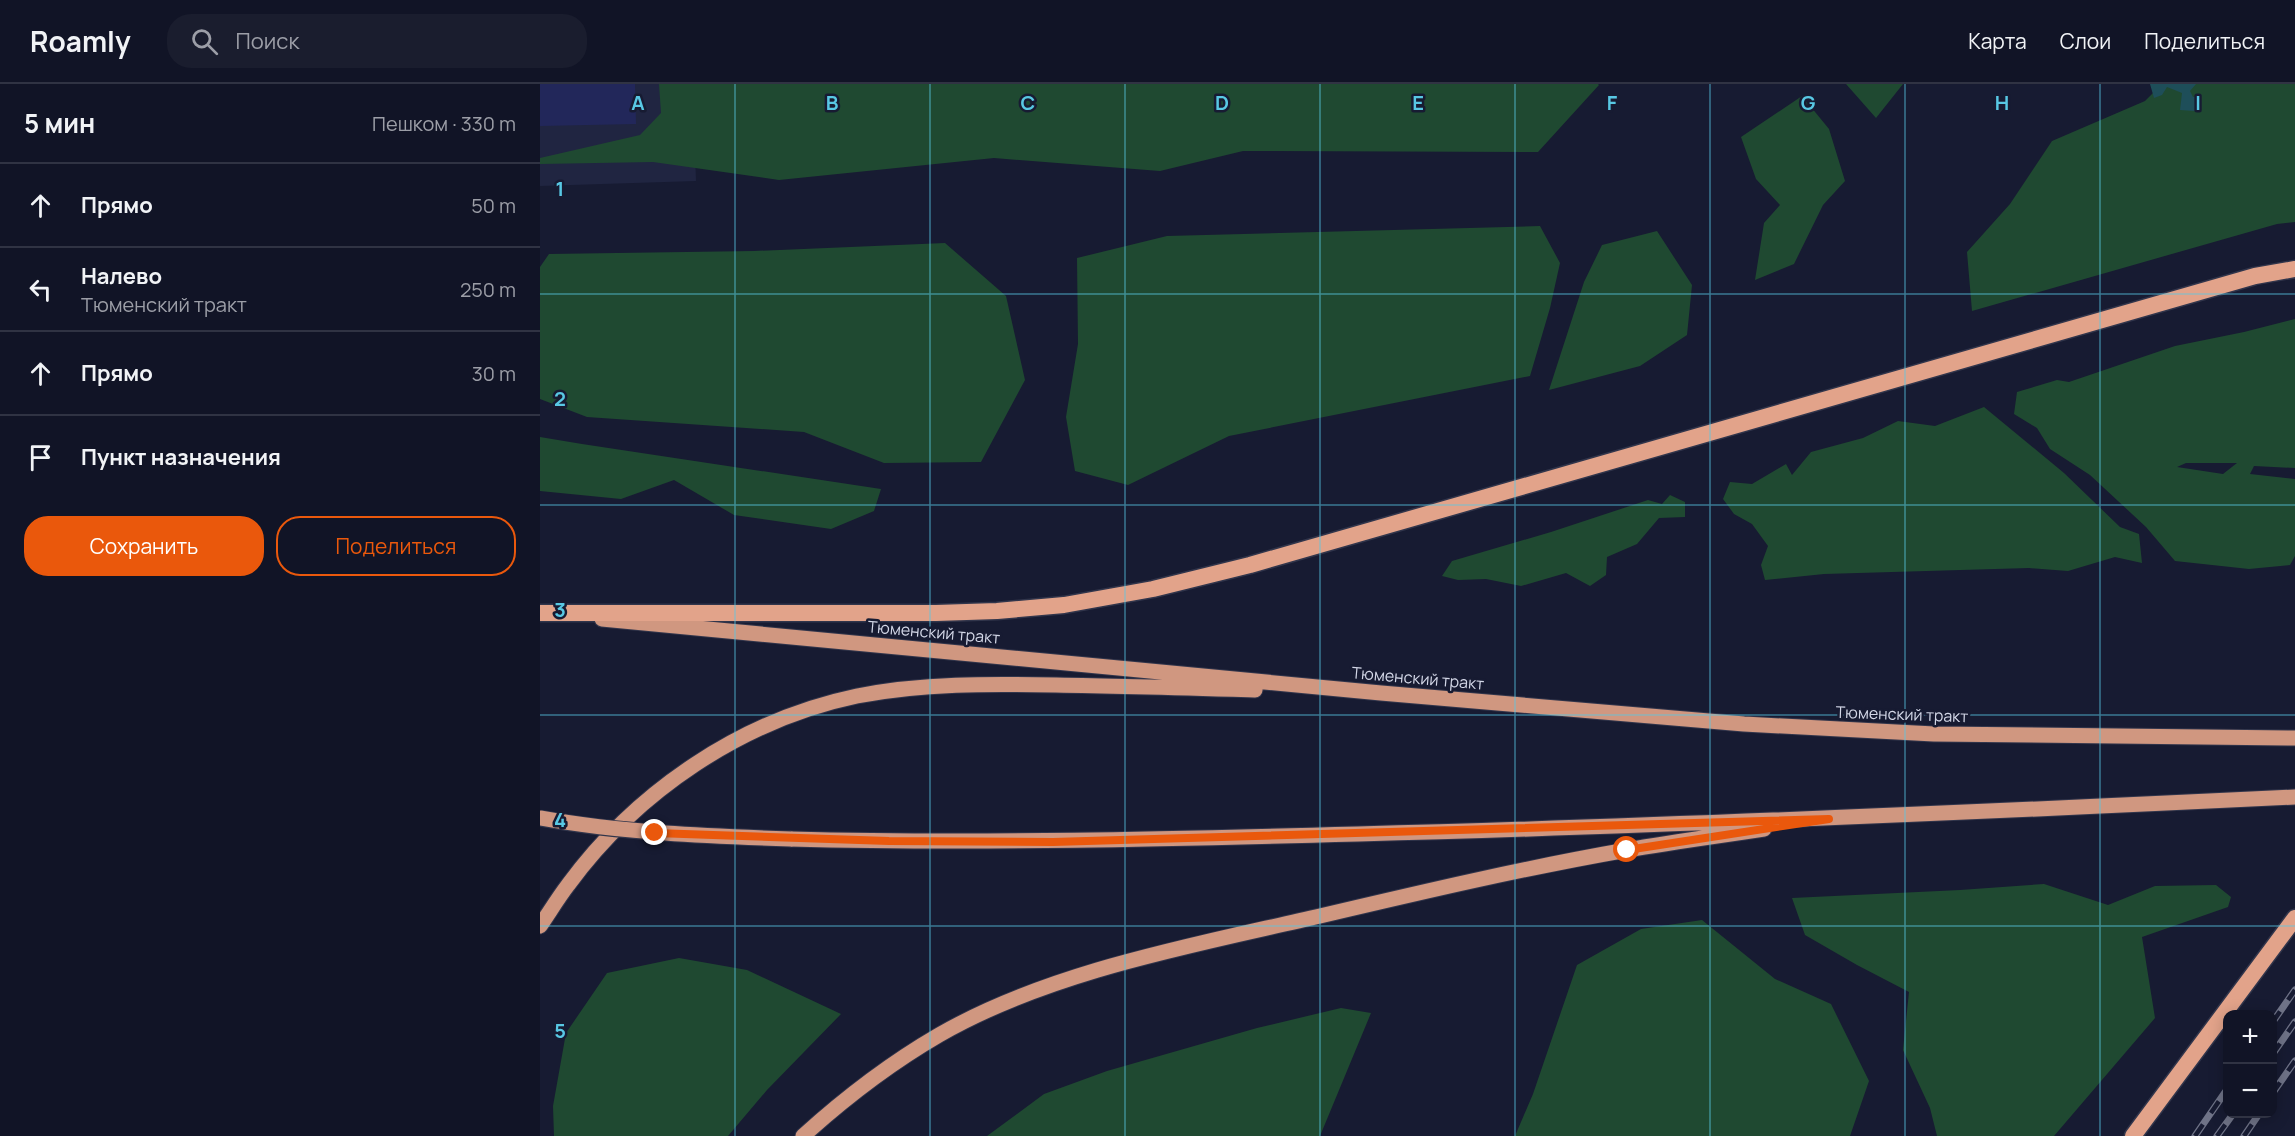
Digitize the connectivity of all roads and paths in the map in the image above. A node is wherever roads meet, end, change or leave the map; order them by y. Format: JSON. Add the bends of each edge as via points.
{"nodes":[{"id":1,"x":2295,"y":269,"type":"edge"},
{"id":2,"x":540,"y":613,"type":"edge"},
{"id":3,"x":1381,"y":693,"type":"junction"},
{"id":4,"x":2295,"y":738,"type":"edge"},
{"id":5,"x":2295,"y":797,"type":"edge"},
{"id":6,"x":540,"y":818,"type":"edge"},
{"id":7,"x":1829,"y":819,"type":"junction"},
{"id":8,"x":2295,"y":918,"type":"edge"},
{"id":9,"x":540,"y":926,"type":"edge"},
{"id":10,"x":802,"y":1136,"type":"edge"},
{"id":11,"x":2133,"y":1136,"type":"edge"}],
"edges":[{"from":1,"to":2,"type":"highway","via":[[2255,276],[1250,565],[1153,589],[1064,605],[936,613]]},
{"from":2,"to":3,"type":"main road","name":"Тюменский тракт"},
{"from":3,"to":4,"type":"main road","name":"Тюменский тракт","via":[[1744,724],[1934,734]]},
{"from":3,"to":9,"type":"main road","via":[[969,683],[909,688],[808,710],[756,730],[675,778],[604,842]]},
{"from":5,"to":7,"type":"main road"},
{"from":6,"to":7,"type":"main road","bridge":true,"via":[[655,833],[1053,842]]},
{"from":7,"to":10,"type":"main road","via":[[1627,850],[1456,884],[1157,955],[1062,982],[940,1034],[882,1071]]},
{"from":8,"to":11,"type":"highway"}]}
